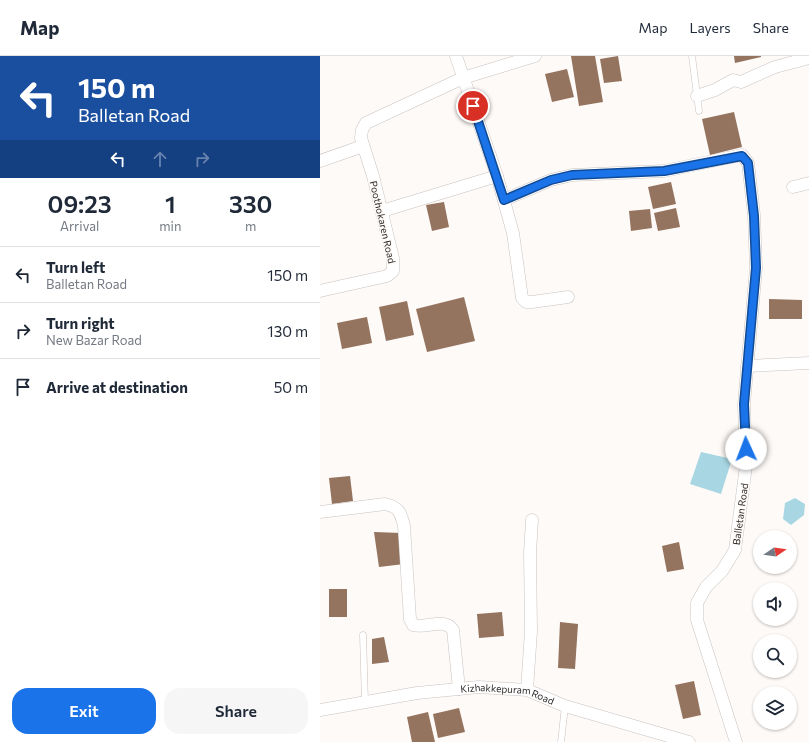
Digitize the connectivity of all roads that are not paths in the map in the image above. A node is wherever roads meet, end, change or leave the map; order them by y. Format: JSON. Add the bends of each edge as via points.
{"nodes":[{"id":1,"x":456,"y":56,"type":"edge"},
{"id":2,"x":535,"y":56,"type":"edge"},
{"id":3,"x":692,"y":56,"type":"edge"},
{"id":4,"x":809,"y":58,"type":"edge"},
{"id":5,"x":518,"y":59,"type":"edge"},
{"id":6,"x":463,"y":78,"type":"junction"},
{"id":7,"x":697,"y":96,"type":"junction"},
{"id":8,"x":699,"y":111,"type":"dead end"},
{"id":9,"x":364,"y":146,"type":"junction"},
{"id":10,"x":320,"y":161,"type":"edge"},
{"id":11,"x":497,"y":176,"type":"junction"},
{"id":12,"x":809,"y":183,"type":"edge"},
{"id":13,"x":793,"y":187,"type":"dead end"},
{"id":14,"x":504,"y":200,"type":"junction"},
{"id":15,"x":382,"y":211,"type":"junction"},
{"id":16,"x":320,"y":291,"type":"edge"},
{"id":17,"x":568,"y":297,"type":"dead end"},
{"id":18,"x":809,"y":363,"type":"edge"},
{"id":19,"x":747,"y":366,"type":"junction"},
{"id":20,"x":320,"y":512,"type":"edge"},
{"id":21,"x":532,"y":520,"type":"dead end"},
{"id":22,"x":362,"y":635,"type":"dead end"},
{"id":23,"x":459,"y":689,"type":"junction"},
{"id":24,"x":527,"y":690,"type":"junction"},
{"id":25,"x":365,"y":703,"type":"junction"},
{"id":26,"x":565,"y":706,"type":"junction"},
{"id":27,"x":320,"y":710,"type":"edge"},
{"id":28,"x":561,"y":742,"type":"edge"},
{"id":29,"x":689,"y":742,"type":"edge"},
{"id":30,"x":736,"y":742,"type":"edge"}],
"edges":[{"from":1,"to":6,"type":"street"},
{"from":2,"to":5,"type":"street"},
{"from":3,"to":7,"type":"lane"},
{"from":4,"to":7,"type":"street","via":[[775,67],[741,82],[733,80]]},
{"from":5,"to":6,"type":"street"},
{"from":6,"to":9,"type":"street","name":"Poothokaren Road","via":[[366,123],[360,138]]},
{"from":6,"to":11,"type":"street"},
{"from":7,"to":8,"type":"lane"},
{"from":9,"to":10,"type":"street"},
{"from":9,"to":15,"type":"street","name":"Poothokaren Road"},
{"from":11,"to":14,"type":"street"},
{"from":11,"to":15,"type":"street"},
{"from":12,"to":13,"type":"street"},
{"from":14,"to":17,"type":"street","via":[[513,233],[522,298],[526,302],[532,302]]},
{"from":14,"to":19,"type":"street","name":"Balletan Road","via":[[551,180],[572,175],[664,171],[742,156],[748,163],[756,268]]},
{"from":15,"to":16,"type":"street","name":"Poothokaren Road","via":[[393,258],[393,271],[387,276]]},
{"from":18,"to":19,"type":"street"},
{"from":19,"to":30,"type":"street","name":"Balletan Road","via":[[744,404],[746,466],[735,550],[722,571],[706,587],[697,604],[698,620]]},
{"from":20,"to":23,"type":"street","via":[[385,504],[394,506],[400,512],[404,526],[410,619],[413,625],[418,626],[445,623],[450,625],[453,630]]},
{"from":21,"to":24,"type":"street","via":[[531,631]]},
{"from":22,"to":25,"type":"lane"},
{"from":23,"to":24,"type":"street","name":"Kizhakkepuram Road","via":[[479,687]]},
{"from":23,"to":25,"type":"street","name":"Kizhakkepuram Road","via":[[417,693]]},
{"from":24,"to":26,"type":"street","name":"Kizhakkepuram Road"},
{"from":25,"to":27,"type":"street","name":"Kizhakkepuram Road"},
{"from":26,"to":28,"type":"lane"},
{"from":26,"to":29,"type":"street","name":"Kizhakkepuram Road"}]}
